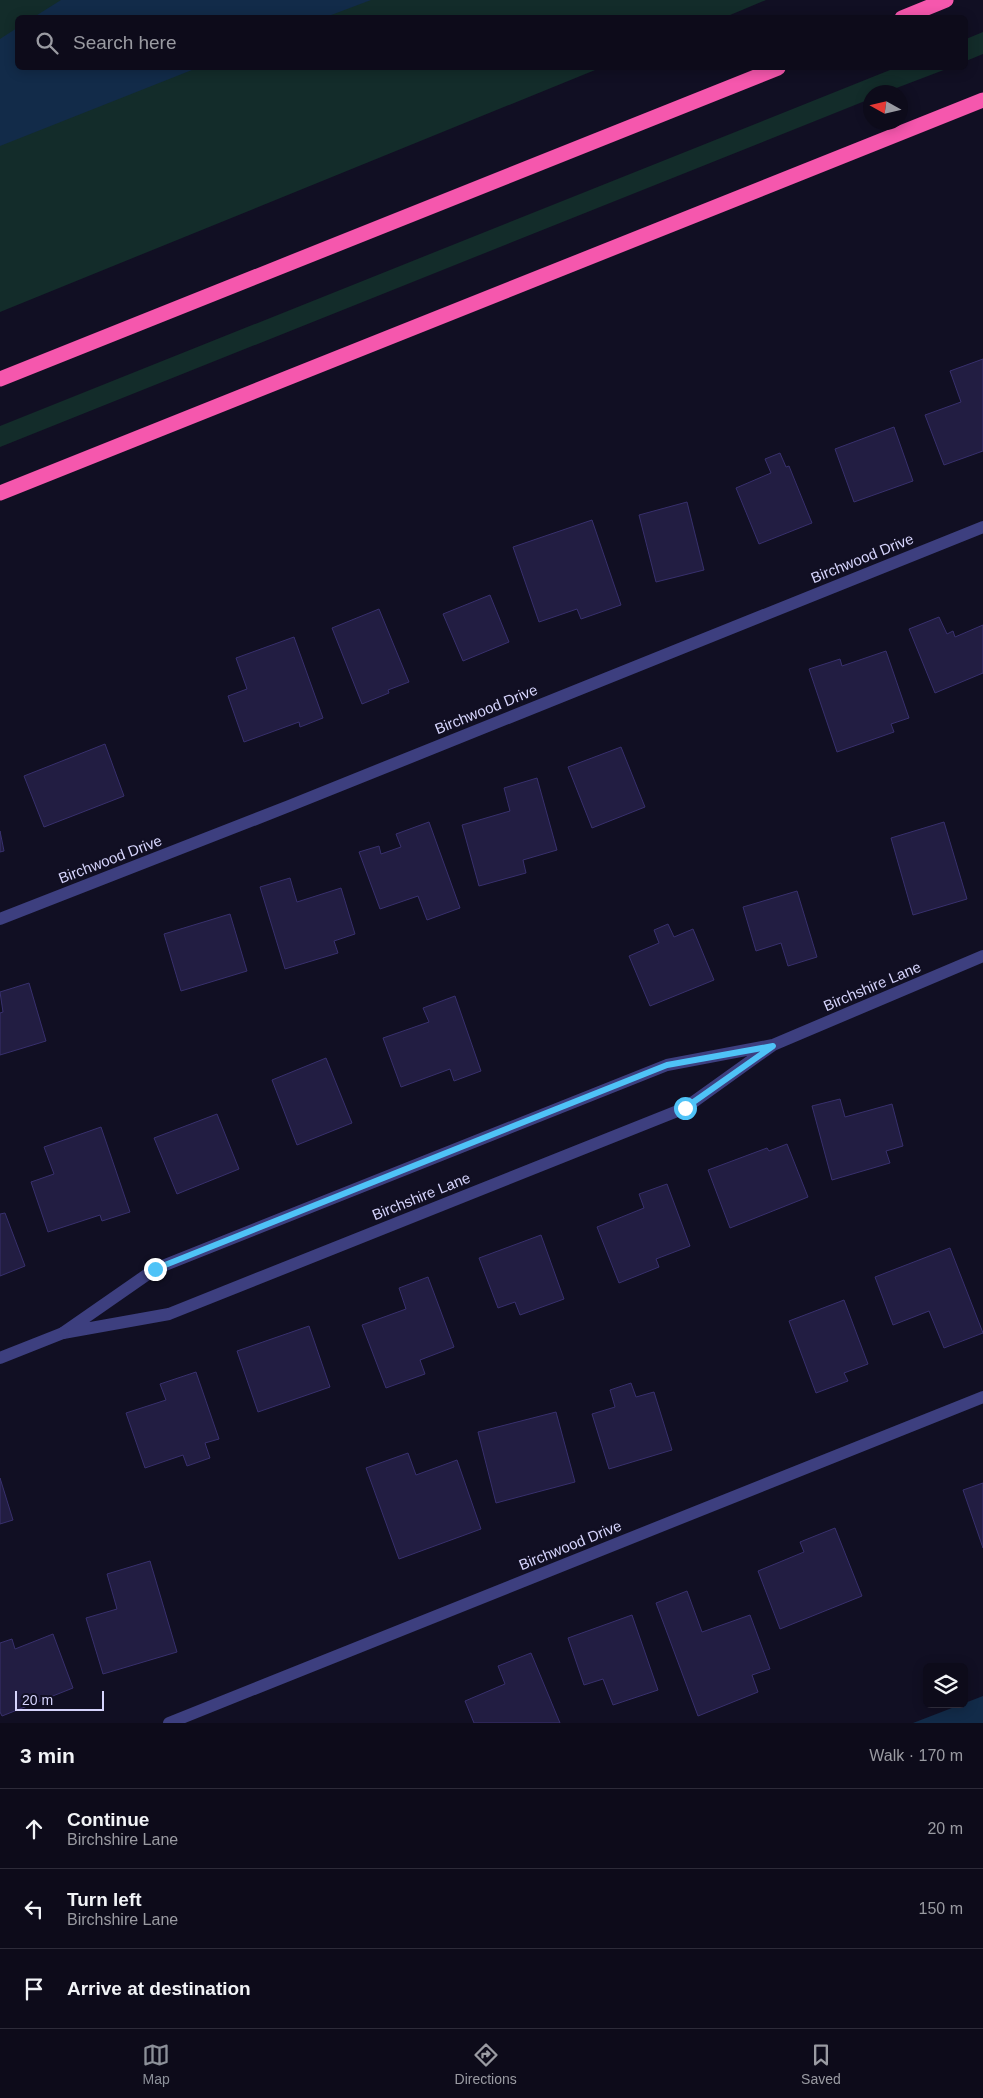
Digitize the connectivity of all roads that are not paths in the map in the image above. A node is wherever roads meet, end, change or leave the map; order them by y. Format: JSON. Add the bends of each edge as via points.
{"nodes":[{"id":1,"x":946,"y":0,"type":"edge"},
{"id":2,"x":909,"y":15,"type":"edge"},
{"id":3,"x":773,"y":70,"type":"edge"},
{"id":4,"x":983,"y":100,"type":"edge"},
{"id":5,"x":0,"y":379,"type":"edge"},
{"id":6,"x":0,"y":493,"type":"edge"},
{"id":7,"x":983,"y":527,"type":"edge"},
{"id":8,"x":0,"y":920,"type":"edge"},
{"id":9,"x":983,"y":956,"type":"edge"},
{"id":10,"x":773,"y":1046,"type":"junction"},
{"id":11,"x":63,"y":1333,"type":"junction"},
{"id":12,"x":0,"y":1358,"type":"edge"},
{"id":13,"x":983,"y":1397,"type":"edge"},
{"id":14,"x":169,"y":1723,"type":"edge"}],
"edges":[{"from":1,"to":2,"type":"highway"},
{"from":3,"to":5,"type":"highway"},
{"from":4,"to":6,"type":"highway"},
{"from":7,"to":8,"type":"street","name":"Birchwood Drive"},
{"from":9,"to":10,"type":"street","name":"Birchshire Lane"},
{"from":10,"to":11,"type":"street","name":"Birchshire Lane","via":[[667,1065],[155,1269]]},
{"from":10,"to":11,"type":"street","name":"Birchshire Lane","via":[[685,1108],[169,1314]]},
{"from":11,"to":12,"type":"street","name":"Birchshire Lane"},
{"from":13,"to":14,"type":"street","name":"Birchwood Drive"}]}
